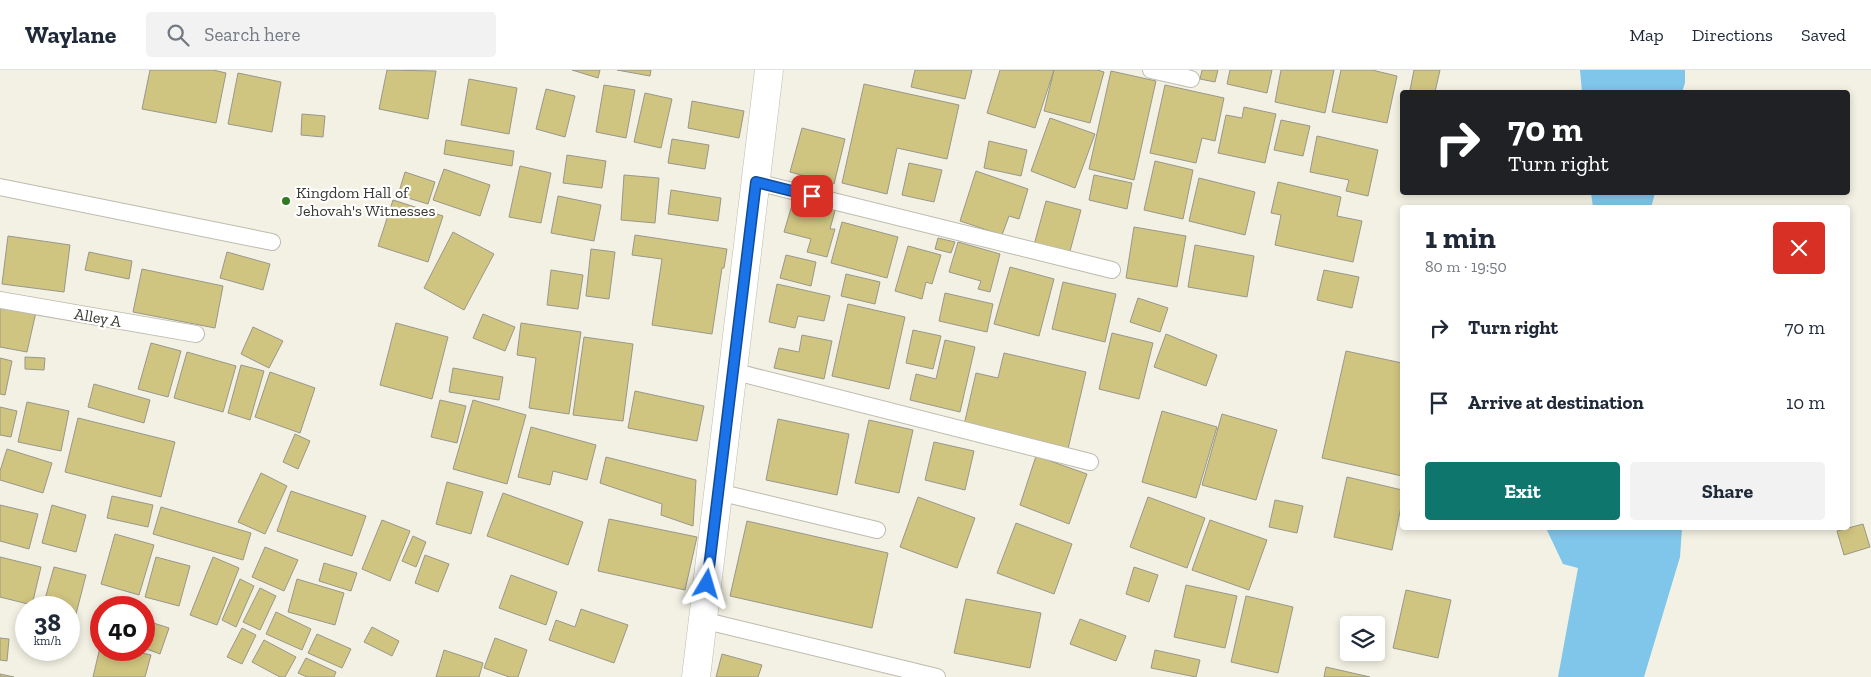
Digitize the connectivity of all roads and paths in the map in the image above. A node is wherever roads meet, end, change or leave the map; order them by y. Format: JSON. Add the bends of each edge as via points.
{"nodes":[{"id":1,"x":769,"y":70,"type":"edge"},
{"id":2,"x":1151,"y":70,"type":"edge"},
{"id":3,"x":1191,"y":79,"type":"dead end"},
{"id":4,"x":756,"y":182,"type":"junction"},
{"id":5,"x":0,"y":187,"type":"edge"},
{"id":6,"x":272,"y":242,"type":"dead end"},
{"id":7,"x":1112,"y":270,"type":"dead end"},
{"id":8,"x":0,"y":300,"type":"edge"},
{"id":9,"x":196,"y":334,"type":"dead end"},
{"id":10,"x":732,"y":371,"type":"junction"},
{"id":11,"x":1090,"y":462,"type":"dead end"},
{"id":12,"x":718,"y":492,"type":"junction"},
{"id":13,"x":877,"y":530,"type":"dead end"},
{"id":14,"x":702,"y":620,"type":"junction"},
{"id":15,"x":696,"y":677,"type":"edge"},
{"id":16,"x":937,"y":677,"type":"edge"}],
"edges":[{"from":1,"to":4,"type":"street"},
{"from":2,"to":3,"type":"lane"},
{"from":4,"to":7,"type":"lane"},
{"from":4,"to":10,"type":"street"},
{"from":5,"to":6,"type":"lane"},
{"from":8,"to":9,"type":"lane","name":"Alley A"},
{"from":10,"to":11,"type":"lane"},
{"from":10,"to":12,"type":"street"},
{"from":12,"to":13,"type":"lane"},
{"from":12,"to":14,"type":"street"},
{"from":14,"to":15,"type":"street"},
{"from":14,"to":16,"type":"lane"}]}
